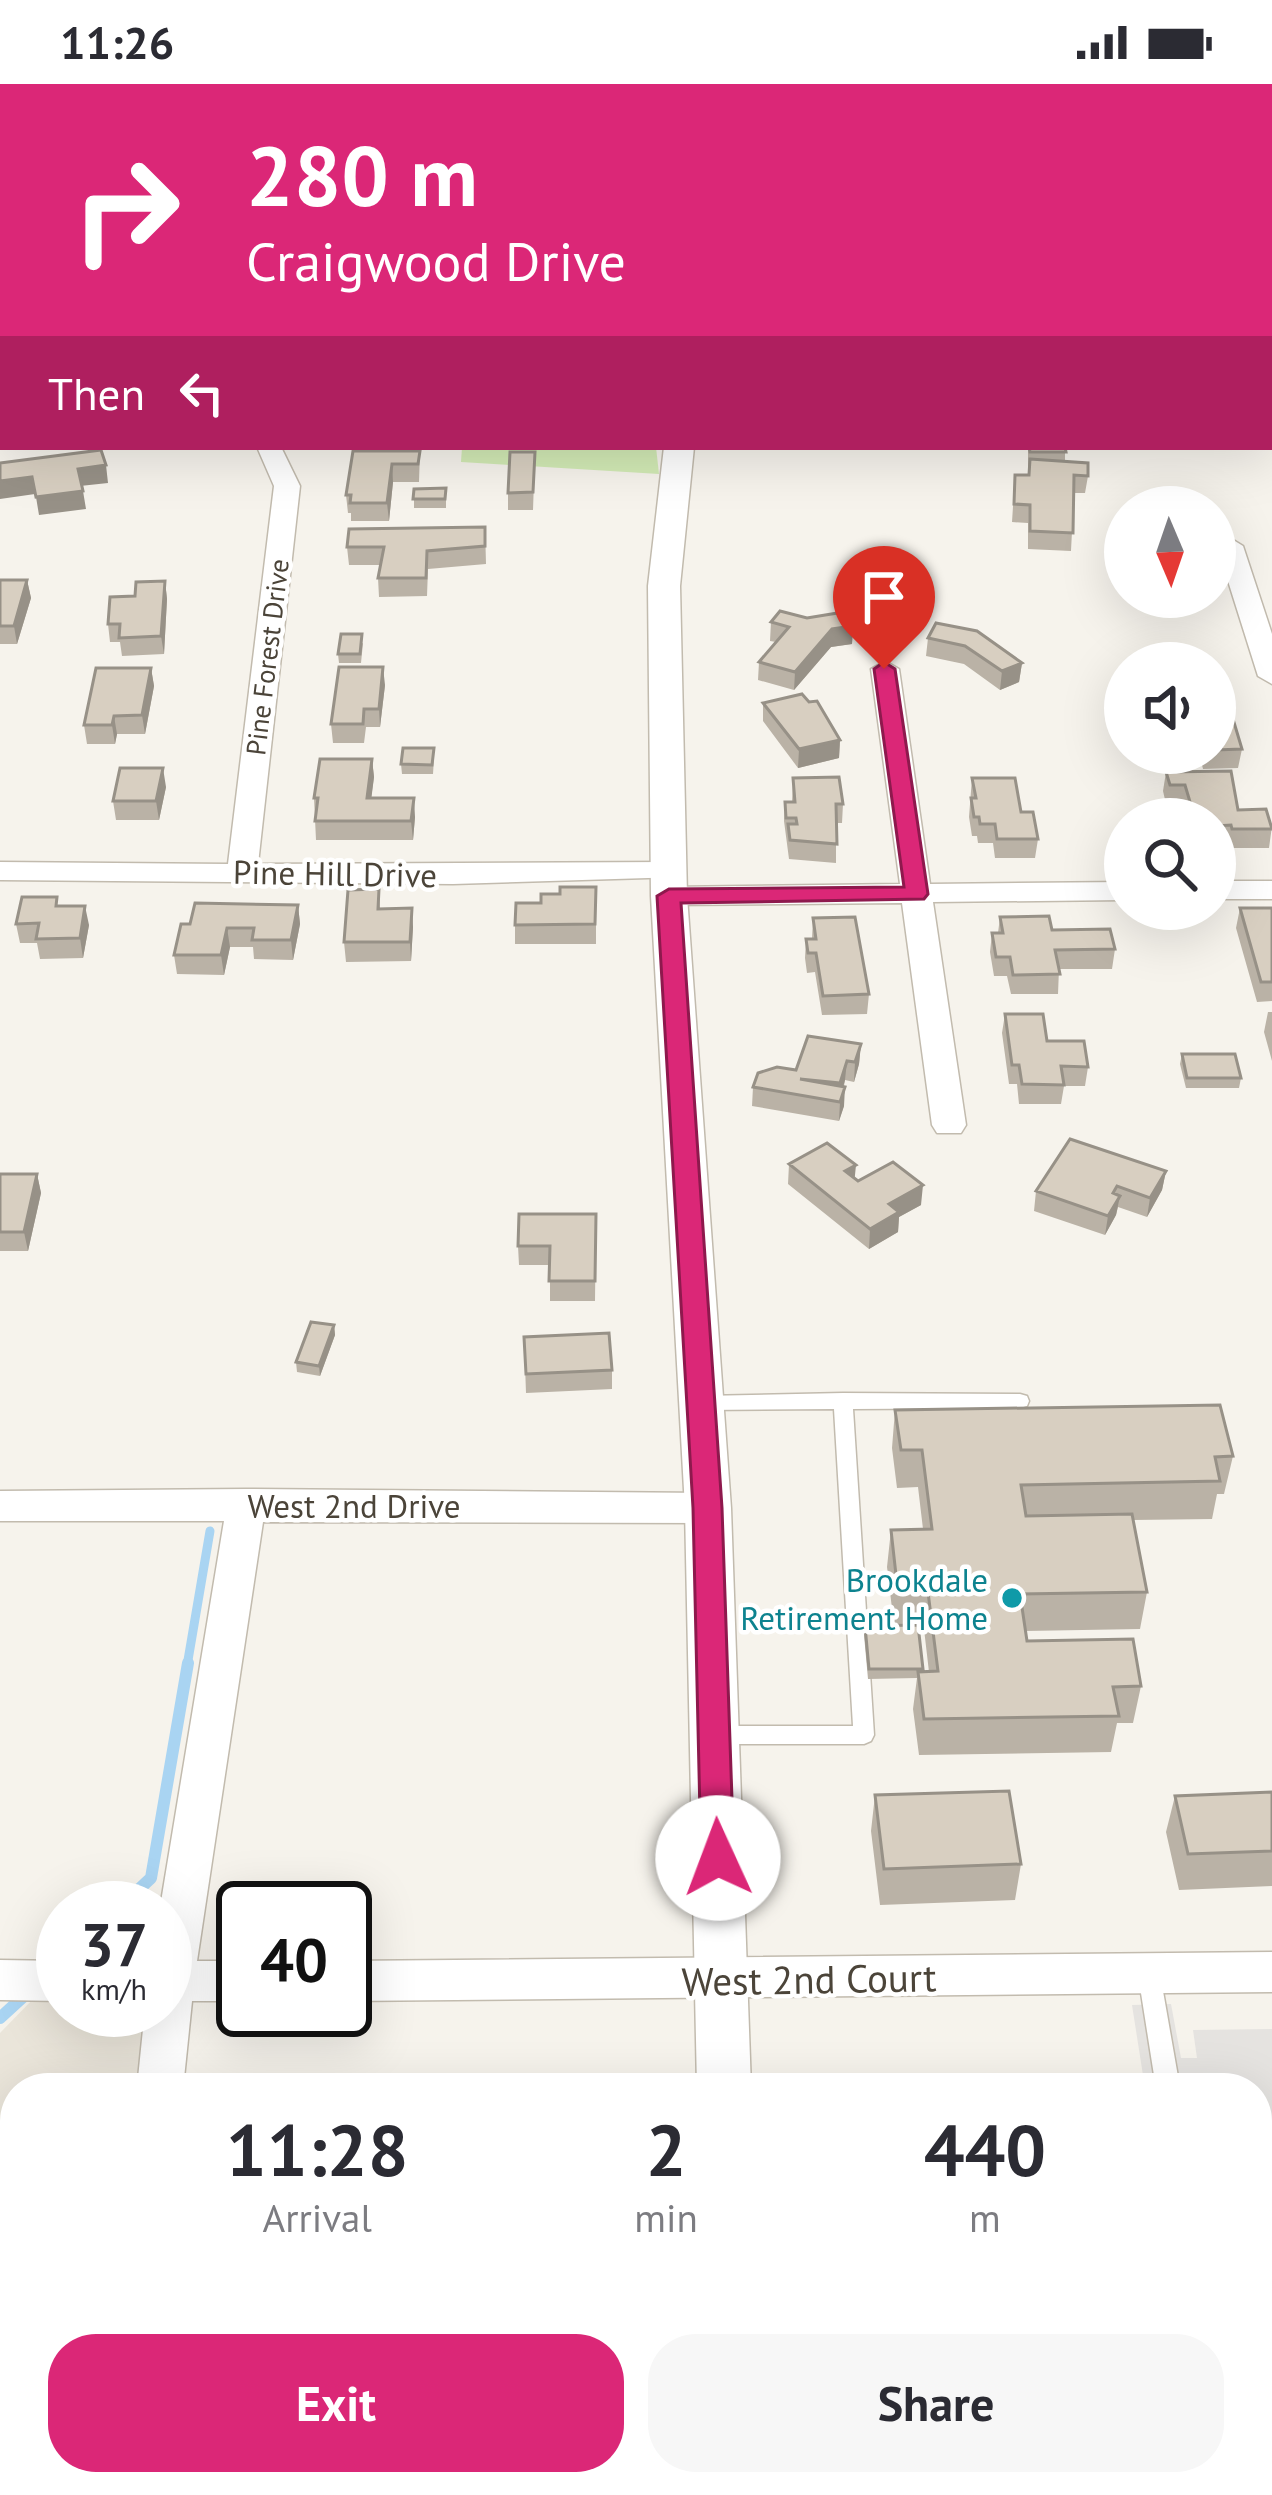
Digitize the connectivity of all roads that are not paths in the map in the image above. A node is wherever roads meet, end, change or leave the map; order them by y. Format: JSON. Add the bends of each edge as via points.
{"nodes":[{"id":1,"x":270,"y":450,"type":"edge"},
{"id":2,"x":680,"y":450,"type":"edge"},
{"id":3,"x":1236,"y":562,"type":"edge"},
{"id":4,"x":884,"y":669,"type":"dead end"},
{"id":5,"x":1272,"y":676,"type":"edge"},
{"id":6,"x":0,"y":871,"type":"edge"},
{"id":7,"x":242,"y":871,"type":"junction"},
{"id":8,"x":670,"y":884,"type":"junction"},
{"id":9,"x":1236,"y":890,"type":"edge"},
{"id":10,"x":1272,"y":890,"type":"edge"},
{"id":11,"x":1104,"y":891,"type":"edge"},
{"id":12,"x":916,"y":894,"type":"junction"},
{"id":13,"x":949,"y":1125,"type":"dead end"},
{"id":14,"x":843,"y":1400,"type":"junction"},
{"id":15,"x":1019,"y":1401,"type":"dead end"},
{"id":16,"x":702,"y":1403,"type":"junction"},
{"id":17,"x":246,"y":1504,"type":"junction"},
{"id":18,"x":0,"y":1506,"type":"edge"},
{"id":19,"x":707,"y":1508,"type":"junction"},
{"id":20,"x":715,"y":1735,"type":"junction"},
{"id":21,"x":184,"y":1881,"type":"edge"},
{"id":22,"x":1272,"y":1972,"type":"edge"},
{"id":23,"x":1149,"y":1974,"type":"junction"},
{"id":24,"x":372,"y":1981,"type":"edge"},
{"id":25,"x":722,"y":1981,"type":"junction"},
{"id":26,"x":164,"y":2037,"type":"edge"},
{"id":27,"x":161,"y":2073,"type":"edge"},
{"id":28,"x":724,"y":2073,"type":"edge"},
{"id":29,"x":1166,"y":2073,"type":"edge"}],
"edges":[{"from":1,"to":7,"type":"street","name":"Pine Forest Drive","via":[[287,486]]},
{"from":2,"to":8,"type":"street","via":[[664,586]]},
{"from":3,"to":5,"type":"street"},
{"from":4,"to":12,"type":"street"},
{"from":6,"to":7,"type":"street","name":"Pine Hill Drive"},
{"from":7,"to":8,"type":"street","name":"Pine Hill Drive"},
{"from":8,"to":12,"type":"street","name":"Pine Hill Drive"},
{"from":8,"to":16,"type":"street"},
{"from":9,"to":10,"type":"street"},
{"from":11,"to":12,"type":"street","name":"Pine Hill Drive"},
{"from":12,"to":13,"type":"street"},
{"from":14,"to":15,"type":"lane"},
{"from":14,"to":16,"type":"lane"},
{"from":14,"to":20,"type":"lane","via":[[864,1735]]},
{"from":16,"to":19,"type":"street"},
{"from":17,"to":18,"type":"street","name":"West 2nd Drive"},
{"from":17,"to":19,"type":"street","name":"West 2nd Drive"},
{"from":17,"to":21,"type":"street"},
{"from":19,"to":20,"type":"street"},
{"from":20,"to":25,"type":"street"},
{"from":22,"to":23,"type":"street","name":"West 2nd Court"},
{"from":23,"to":25,"type":"street","name":"West 2nd Court"},
{"from":23,"to":29,"type":"lane"},
{"from":24,"to":25,"type":"street","name":"West 2nd Court"},
{"from":25,"to":28,"type":"street"},
{"from":26,"to":27,"type":"street"}]}
